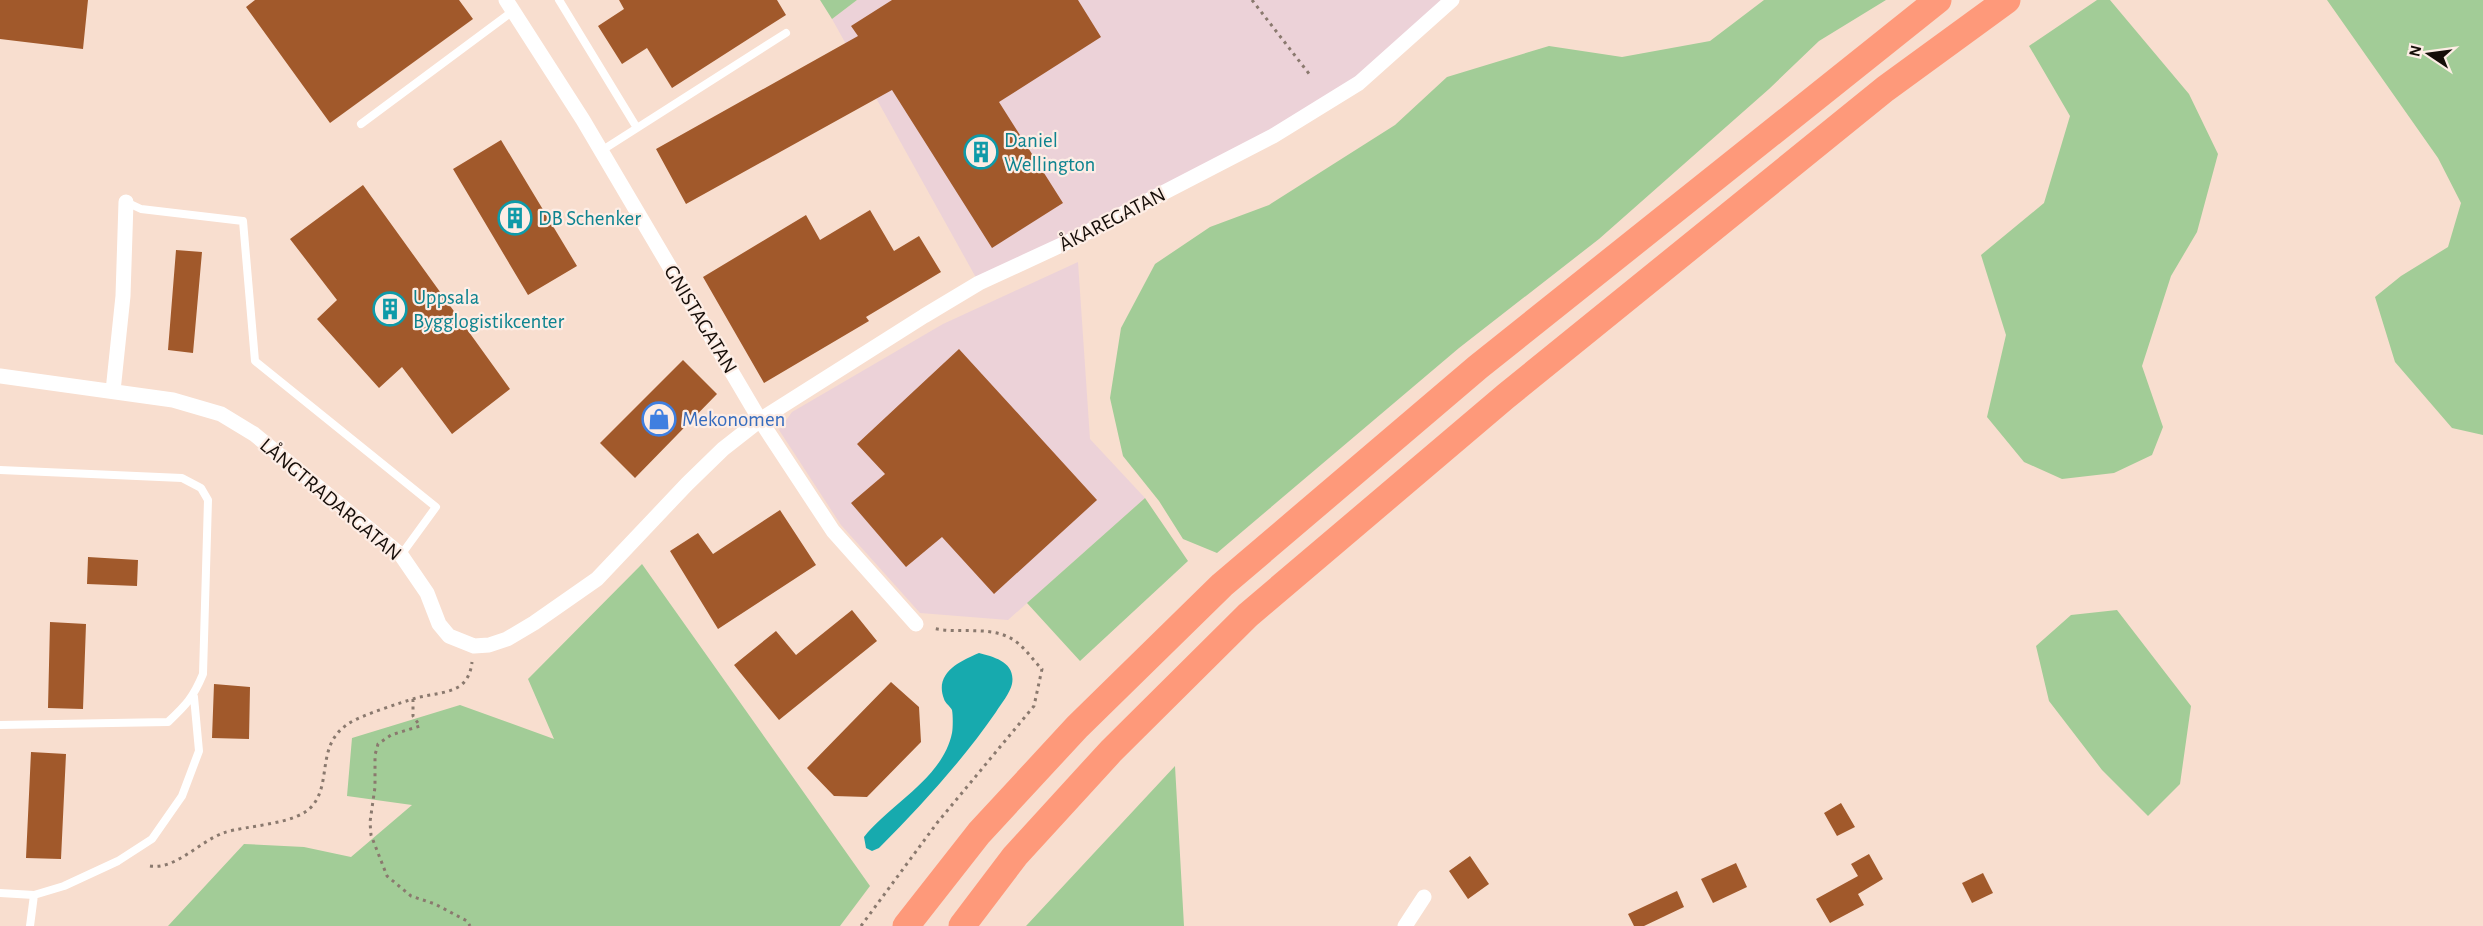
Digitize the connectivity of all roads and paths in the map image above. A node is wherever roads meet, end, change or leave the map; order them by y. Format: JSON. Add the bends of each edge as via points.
{"nodes":[{"id":1,"x":560,"y":0,"type":"edge"},
{"id":2,"x":1252,"y":0,"type":"edge"},
{"id":3,"x":1452,"y":0,"type":"edge"},
{"id":4,"x":1938,"y":0,"type":"edge"},
{"id":5,"x":2007,"y":0,"type":"edge"},
{"id":6,"x":509,"y":6,"type":"edge"},
{"id":7,"x":786,"y":33,"type":"dead end"},
{"id":8,"x":1310,"y":75,"type":"dead end"},
{"id":9,"x":362,"y":124,"type":"dead end"},
{"id":10,"x":637,"y":128,"type":"junction"},
{"id":11,"x":602,"y":151,"type":"junction"},
{"id":12,"x":126,"y":202,"type":"joint"},
{"id":13,"x":0,"y":376,"type":"edge"},
{"id":14,"x":113,"y":391,"type":"junction"},
{"id":15,"x":760,"y":420,"type":"junction"},
{"id":16,"x":0,"y":470,"type":"edge"},
{"id":17,"x":401,"y":555,"type":"junction"},
{"id":18,"x":916,"y":624,"type":"joint"},
{"id":19,"x":474,"y":646,"type":"junction"},
{"id":20,"x":194,"y":697,"type":"junction"},
{"id":21,"x":413,"y":699,"type":"junction"},
{"id":22,"x":0,"y":725,"type":"edge"},
{"id":23,"x":150,"y":866,"type":"dead end"},
{"id":24,"x":0,"y":893,"type":"edge"},
{"id":25,"x":34,"y":895,"type":"junction"},
{"id":26,"x":1424,"y":897,"type":"dead end"},
{"id":27,"x":30,"y":926,"type":"edge"},
{"id":28,"x":470,"y":926,"type":"edge"},
{"id":29,"x":861,"y":926,"type":"edge"},
{"id":30,"x":906,"y":926,"type":"edge"},
{"id":31,"x":962,"y":926,"type":"edge"},
{"id":32,"x":1405,"y":926,"type":"edge"}],
"edges":[{"from":1,"to":10,"type":"lane"},
{"from":2,"to":8,"type":"path"},
{"from":3,"to":15,"type":"street","name":"ÅKAREGATAN","via":[[1359,82],[1273,136],[979,284]]},
{"from":4,"to":30,"type":"highway","via":[[1478,367],[1222,585],[1077,728],[978,833]]},
{"from":5,"to":31,"type":"highway","via":[[1886,89],[1552,359],[1248,615],[1111,751],[1015,856]]},
{"from":6,"to":9,"type":"lane"},
{"from":6,"to":11,"type":"street","name":"GNISTAGATAN"},
{"from":7,"to":10,"type":"lane"},
{"from":10,"to":11,"type":"lane"},
{"from":11,"to":15,"type":"street","name":"GNISTAGATAN"},
{"from":12,"to":14,"type":"street","via":[[123,296]]},
{"from":12,"to":17,"type":"lane","via":[[141,209],[243,221],[255,361],[436,507]]},
{"from":13,"to":14,"type":"street","name":"LÅNGTRADARGATAN"},
{"from":14,"to":17,"type":"street","name":"LÅNGTRADARGATAN","via":[[173,400],[221,414],[254,434]]},
{"from":15,"to":18,"type":"street","name":"GNISTAGATAN","via":[[833,531]]},
{"from":15,"to":19,"type":"street","via":[[687,484],[597,579],[507,639]]},
{"from":16,"to":20,"type":"lane","via":[[182,478],[201,488],[208,500],[203,674]]},
{"from":17,"to":19,"type":"street","name":"LÅNGTRADARGATAN","via":[[427,593],[439,624],[449,636]]},
{"from":18,"to":29,"type":"path","via":[[943,631],[991,631],[1018,642],[1041,669],[1040,678],[1034,706]]},
{"from":19,"to":21,"type":"path","via":[[470,673],[462,685]]},
{"from":20,"to":22,"type":"lane","via":[[168,722]]},
{"from":20,"to":25,"type":"lane","via":[[199,752],[182,796],[152,839],[118,861]]},
{"from":21,"to":23,"type":"path","via":[[350,723],[335,734],[319,792],[306,812],[224,833],[202,842],[169,865]]},
{"from":21,"to":28,"type":"path","via":[[413,716],[420,726],[390,735],[378,744],[371,836],[387,876],[411,896],[435,904]]},
{"from":24,"to":25,"type":"lane"},
{"from":25,"to":27,"type":"lane"},
{"from":26,"to":32,"type":"street"}]}
